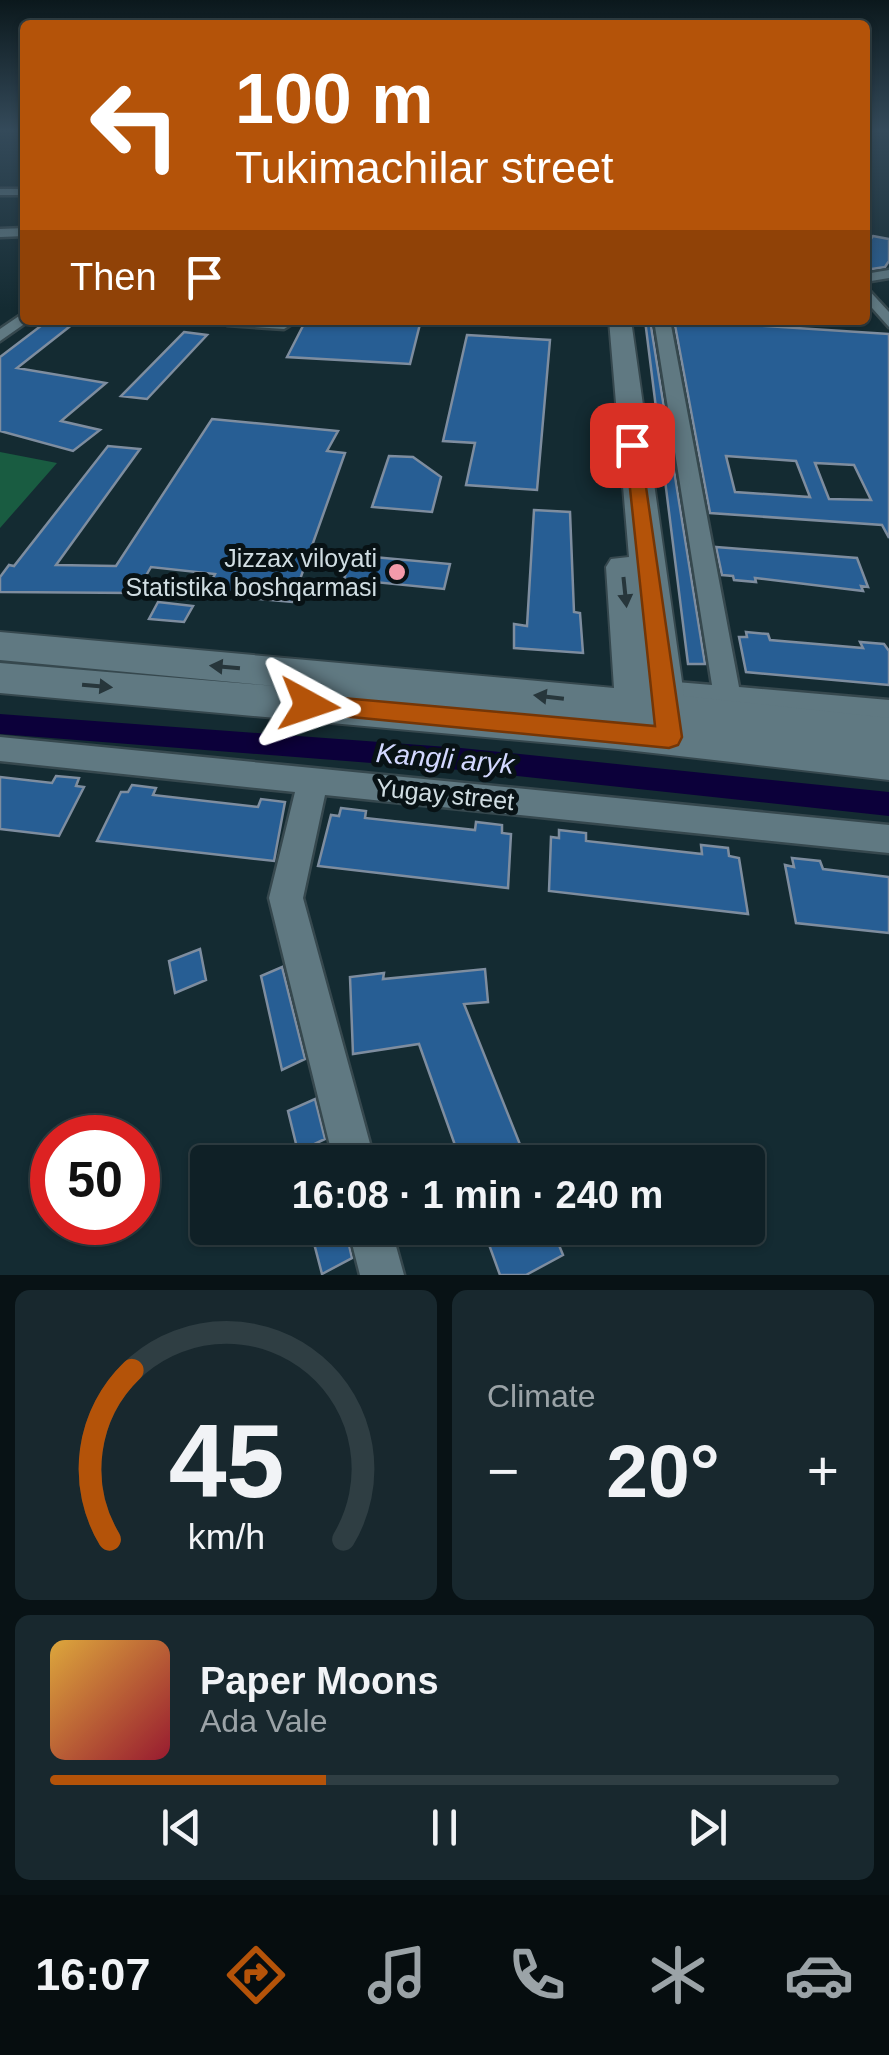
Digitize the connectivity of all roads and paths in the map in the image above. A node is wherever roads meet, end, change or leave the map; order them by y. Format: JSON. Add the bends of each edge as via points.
{"nodes":[{"id":1,"x":870,"y":297,"type":"edge"},
{"id":2,"x":20,"y":321,"type":"edge"},
{"id":3,"x":889,"y":322,"type":"edge"},
{"id":4,"x":608,"y":325,"type":"edge"},
{"id":5,"x":620,"y":325,"type":"edge"},
{"id":6,"x":663,"y":325,"type":"edge"},
{"id":7,"x":0,"y":336,"type":"edge"},
{"id":8,"x":0,"y":646,"type":"edge"},
{"id":9,"x":0,"y":678,"type":"edge"},
{"id":10,"x":728,"y":698,"type":"junction"},
{"id":11,"x":889,"y":711,"type":"edge"},
{"id":12,"x":655,"y":716,"type":"junction"},
{"id":13,"x":889,"y":735,"type":"edge"},
{"id":14,"x":0,"y":748,"type":"edge"},
{"id":15,"x":889,"y":762,"type":"edge"},
{"id":16,"x":313,"y":780,"type":"junction"},
{"id":17,"x":889,"y":840,"type":"edge"},
{"id":18,"x":350,"y":1145,"type":"edge"},
{"id":19,"x":374,"y":1245,"type":"edge"},
{"id":20,"x":382,"y":1275,"type":"edge"}],
"edges":[{"from":1,"to":3,"type":"street"},
{"from":2,"to":7,"type":"street"},
{"from":4,"to":12,"type":"main road","one_way":true,"via":[[617,507]]},
{"from":5,"to":12,"type":"main road"},
{"from":6,"to":10,"type":"street"},
{"from":12,"to":8,"type":"main road","one_way":true},
{"from":9,"to":12,"type":"main road","one_way":true},
{"from":10,"to":11,"type":"street"},
{"from":10,"to":12,"type":"street"},
{"from":12,"to":13,"type":"main road"},
{"from":12,"to":15,"type":"main road"},
{"from":14,"to":16,"type":"street","name":"Yugay street"},
{"from":16,"to":17,"type":"street","name":"Yugay street"},
{"from":16,"to":18,"type":"street","via":[[286,898]]},
{"from":19,"to":20,"type":"street"}]}
